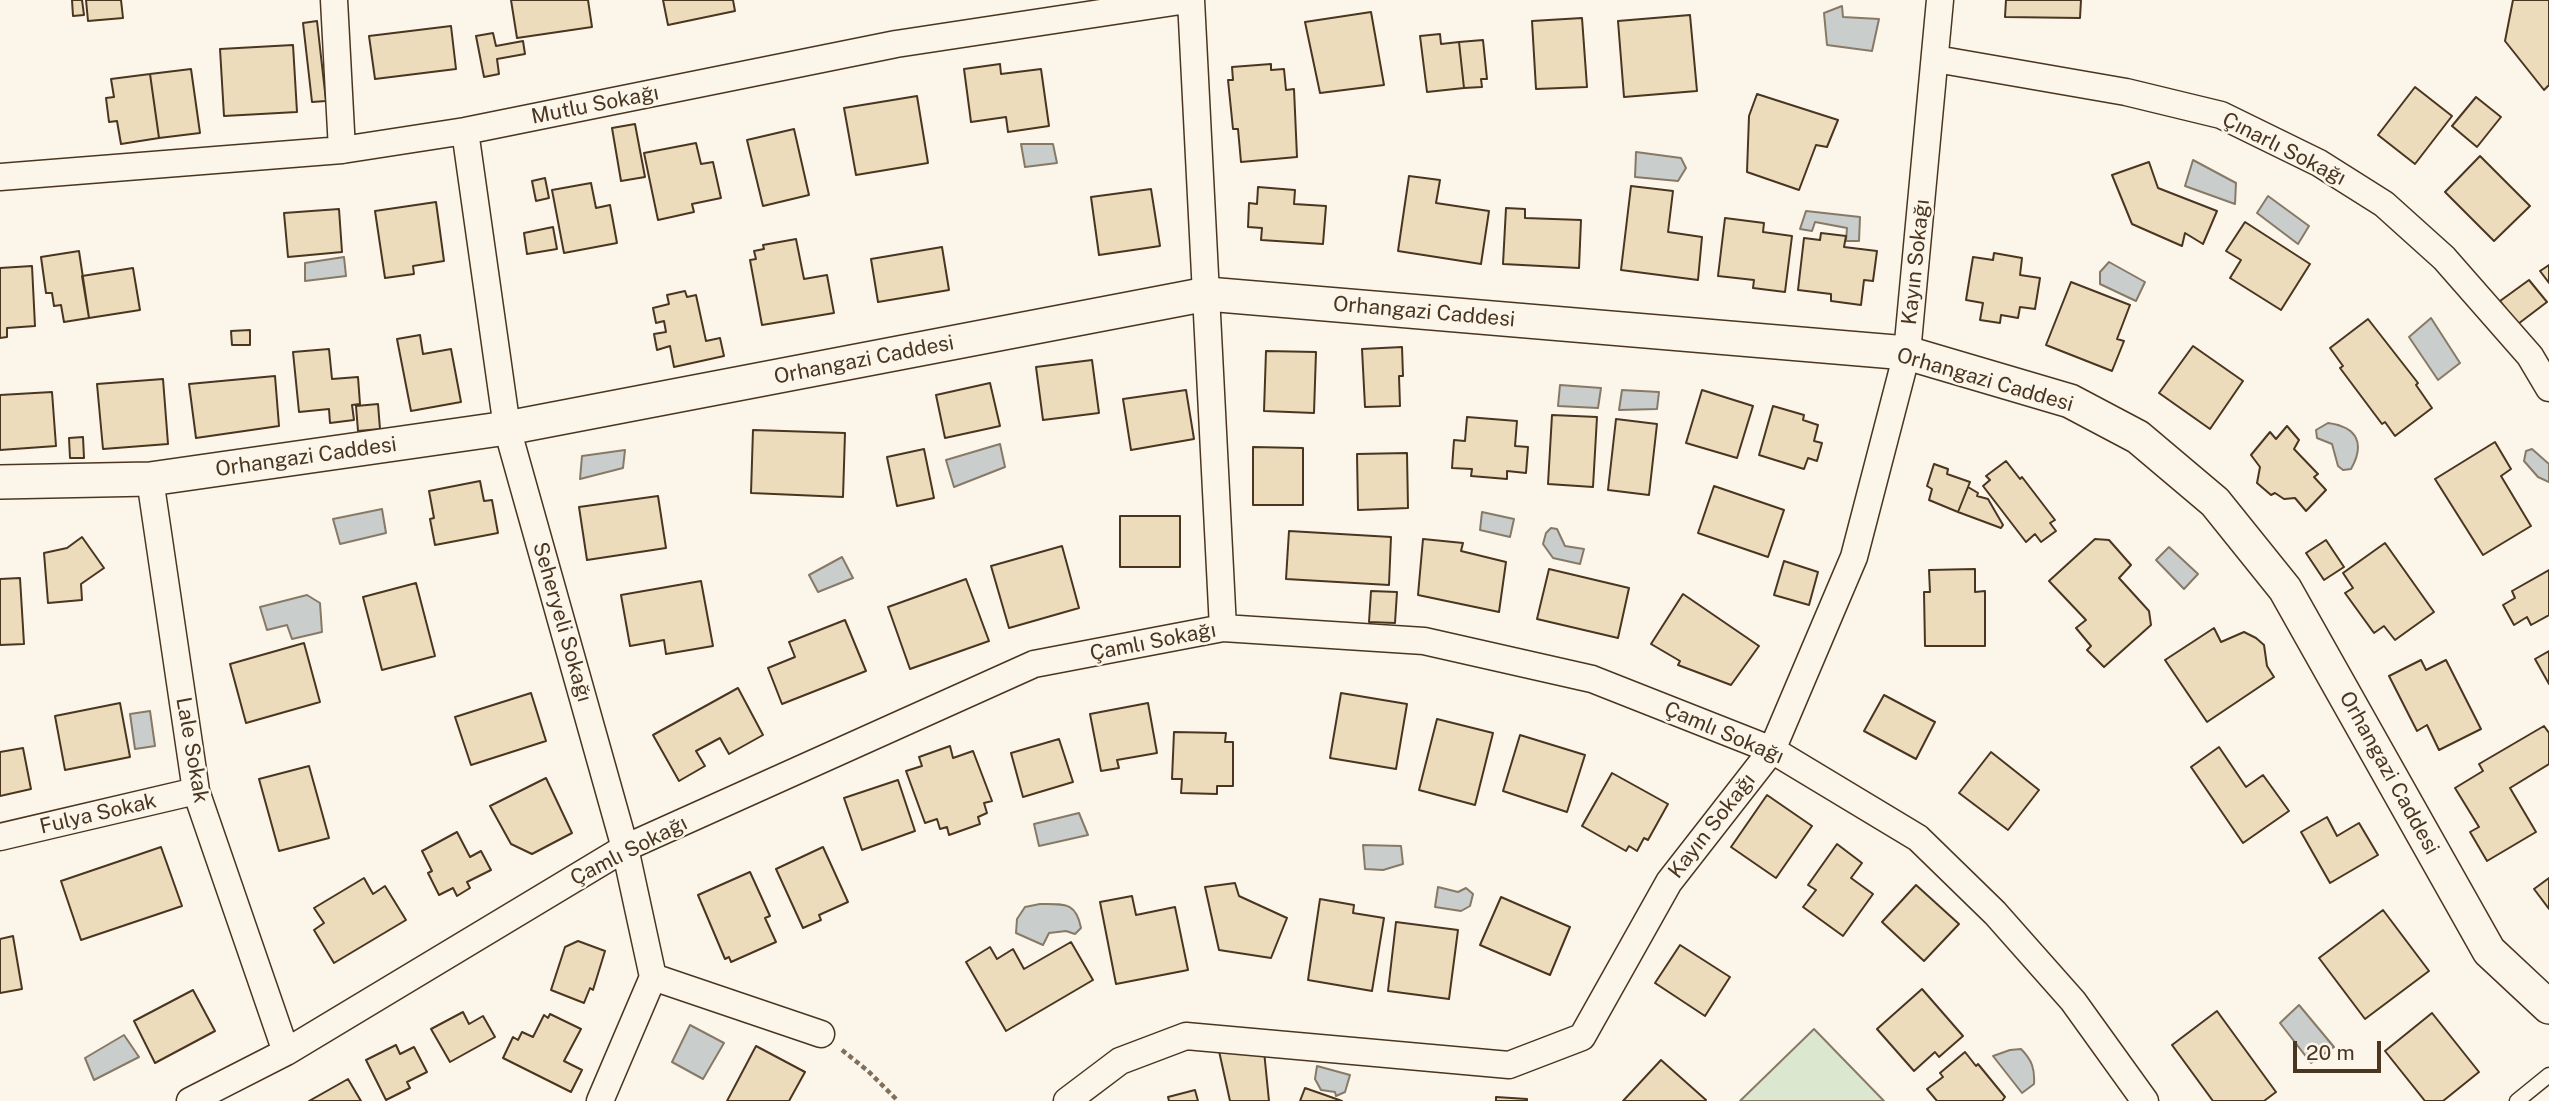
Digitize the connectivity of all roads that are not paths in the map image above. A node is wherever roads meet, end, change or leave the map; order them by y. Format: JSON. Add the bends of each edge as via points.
{"nodes":[{"id":1,"x":334,"y":0,"type":"edge"},
{"id":2,"x":1189,"y":0,"type":"edge"},
{"id":3,"x":1940,"y":0,"type":"edge"},
{"id":4,"x":1936,"y":59,"type":"junction"},
{"id":5,"x":465,"y":131,"type":"junction"},
{"id":6,"x":342,"y":150,"type":"junction"},
{"id":7,"x":0,"y":177,"type":"edge"},
{"id":8,"x":1207,"y":294,"type":"junction"},
{"id":9,"x":1907,"y":353,"type":"junction"},
{"id":10,"x":2549,"y":388,"type":"edge"},
{"id":11,"x":507,"y":428,"type":"junction"},
{"id":12,"x":150,"y":479,"type":"junction"},
{"id":13,"x":0,"y":482,"type":"edge"},
{"id":14,"x":1223,"y":628,"type":"junction"},
{"id":15,"x":1772,"y":750,"type":"junction"},
{"id":16,"x":196,"y":792,"type":"junction"},
{"id":17,"x":0,"y":837,"type":"edge"},
{"id":18,"x":625,"y":848,"type":"junction"},
{"id":19,"x":653,"y":976,"type":"junction"},
{"id":20,"x":2549,"y":1007,"type":"edge"},
{"id":21,"x":821,"y":1034,"type":"road end"},
{"id":22,"x":286,"y":1052,"type":"junction"},
{"id":23,"x":2549,"y":1075,"type":"edge"},
{"id":24,"x":190,"y":1101,"type":"edge"},
{"id":25,"x":600,"y":1101,"type":"edge"},
{"id":26,"x":1067,"y":1101,"type":"edge"},
{"id":27,"x":2145,"y":1101,"type":"edge"},
{"id":28,"x":2517,"y":1101,"type":"edge"}],
"edges":[{"from":1,"to":6,"type":"street"},
{"from":2,"to":5,"type":"street","name":"Mutlu Sokağı","via":[[897,44]]},
{"from":2,"to":8,"type":"street"},
{"from":3,"to":4,"type":"street","name":"Kayın Sokağı"},
{"from":4,"to":9,"type":"street","name":"Kayın Sokağı"},
{"from":4,"to":10,"type":"street","name":"Çınarlı Sokağı","via":[[2126,92],[2221,115],[2319,163],[2384,204],[2444,258],[2530,356]]},
{"from":5,"to":6,"type":"street","name":"Mutlu Sokağı"},
{"from":5,"to":11,"type":"street","name":"Seheryeli Sokağı"},
{"from":6,"to":7,"type":"street","name":"Mutlu Sokağı"},
{"from":8,"to":9,"type":"street","name":"Orhangazi Caddesi"},
{"from":8,"to":11,"type":"street","name":"Orhangazi Caddesi"},
{"from":8,"to":14,"type":"street"},
{"from":9,"to":15,"type":"street","name":"Kayın Sokağı","via":[[1854,557]]},
{"from":9,"to":20,"type":"street","name":"Orhangazi Caddesi","via":[[2070,401],[2138,437],[2215,502],[2285,589],[2489,951]]},
{"from":11,"to":12,"type":"street","name":"Orhangazi Caddesi"},
{"from":11,"to":18,"type":"street","name":"Seheryeli Sokağı"},
{"from":12,"to":13,"type":"street","name":"Orhangazi Caddesi"},
{"from":12,"to":16,"type":"street","name":"Lale Sokak"},
{"from":14,"to":15,"type":"street","name":"Çamlı Sokağı","via":[[1424,640],[1592,679]]},
{"from":14,"to":18,"type":"street","name":"Çamlı Sokağı","via":[[1034,664]]},
{"from":15,"to":26,"type":"street","name":"Kayın Sokağı","via":[[1669,882],[1582,1037],[1509,1065],[1186,1035],[1120,1061]]},
{"from":15,"to":27,"type":"street","name":"Çamlı Sokağı","via":[[1918,838],[1995,913],[2064,992]]},
{"from":16,"to":17,"type":"street","name":"Fulya Sokak"},
{"from":16,"to":22,"type":"street","name":"Lale Sokak"},
{"from":18,"to":19,"type":"street","name":"Seheryeli Sokağı"},
{"from":18,"to":22,"type":"street","name":"Çamlı Sokağı"},
{"from":19,"to":21,"type":"street"},
{"from":19,"to":25,"type":"street"},
{"from":22,"to":24,"type":"street","name":"Çamlı Sokağı"},
{"from":23,"to":28,"type":"lane"}]}
